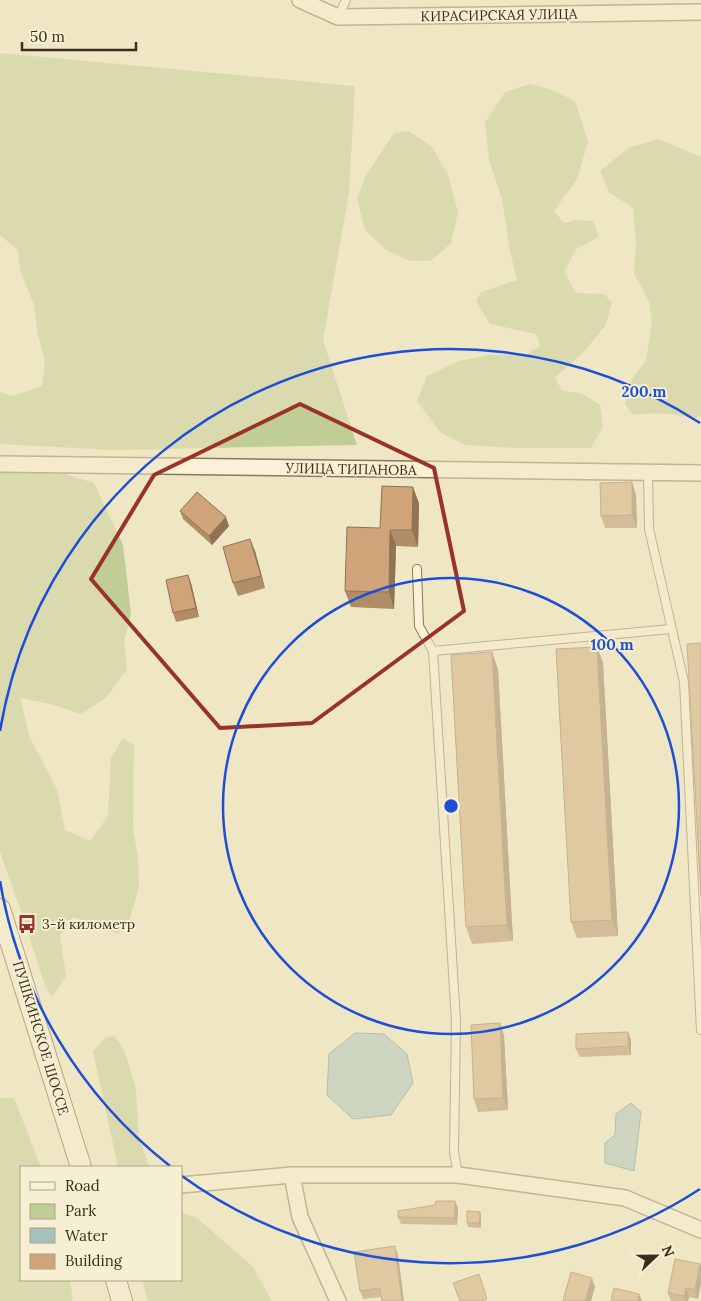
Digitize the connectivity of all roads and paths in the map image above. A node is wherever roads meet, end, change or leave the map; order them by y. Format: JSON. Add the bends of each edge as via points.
{"nodes":[{"id":1,"x":300,"y":0,"type":"edge"},
{"id":2,"x":346,"y":0,"type":"edge"},
{"id":3,"x":701,"y":12,"type":"edge"},
{"id":4,"x":338,"y":17,"type":"junction"},
{"id":5,"x":0,"y":464,"type":"edge"},
{"id":6,"x":648,"y":472,"type":"junction"},
{"id":7,"x":701,"y":473,"type":"edge"},
{"id":8,"x":417,"y":569,"type":"dead end"},
{"id":9,"x":671,"y":629,"type":"junction"},
{"id":10,"x":433,"y":651,"type":"junction"},
{"id":11,"x":0,"y":909,"type":"edge"},
{"id":12,"x":701,"y":1030,"type":"edge"},
{"id":13,"x":81,"y":1166,"type":"edge"},
{"id":14,"x":292,"y":1175,"type":"junction"},
{"id":15,"x":458,"y":1175,"type":"junction"},
{"id":16,"x":182,"y":1184,"type":"edge"},
{"id":17,"x":701,"y":1230,"type":"edge"},
{"id":18,"x":116,"y":1281,"type":"edge"},
{"id":19,"x":122,"y":1301,"type":"edge"},
{"id":20,"x":338,"y":1301,"type":"edge"}],
"edges":[{"from":1,"to":4,"type":"street","name":"КИРАСИРСКАЯ УЛИЦА"},
{"from":2,"to":4,"type":"lane"},
{"from":3,"to":4,"type":"street","name":"КИРАСИРСКАЯ УЛИЦА"},
{"from":5,"to":6,"type":"street","name":"УЛИЦА ТИПАНОВА"},
{"from":6,"to":7,"type":"street","name":"УЛИЦА ТИПАНОВА"},
{"from":6,"to":9,"type":"lane","via":[[649,528]]},
{"from":8,"to":10,"type":"lane","via":[[419,626]]},
{"from":9,"to":10,"type":"lane"},
{"from":9,"to":12,"type":"lane","via":[[684,682]]},
{"from":10,"to":15,"type":"lane","via":[[456,1021],[454,1152]]},
{"from":11,"to":13,"type":"main road","name":"ПУШКИНСКОЕ ШОССЕ"},
{"from":14,"to":15,"type":"street"},
{"from":14,"to":16,"type":"street"},
{"from":14,"to":20,"type":"street","via":[[300,1217]]},
{"from":15,"to":17,"type":"street","via":[[625,1198]]},
{"from":18,"to":19,"type":"main road"}]}
